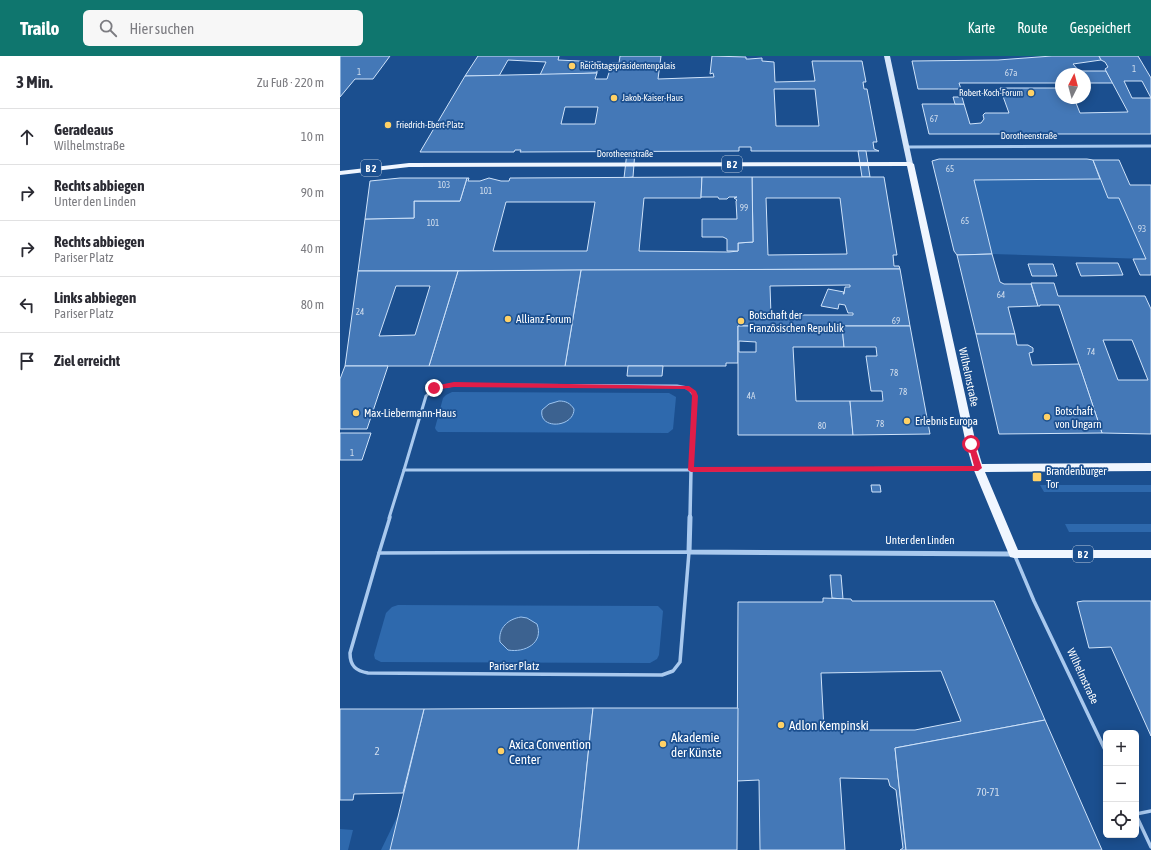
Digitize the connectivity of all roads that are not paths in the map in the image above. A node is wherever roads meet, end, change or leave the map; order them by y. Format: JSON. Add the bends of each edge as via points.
{"nodes":[{"id":1,"x":887,"y":56,"type":"edge"},
{"id":2,"x":906,"y":146,"type":"junction"},
{"id":3,"x":1151,"y":146,"type":"edge"},
{"id":4,"x":910,"y":164,"type":"junction"},
{"id":5,"x":340,"y":173,"type":"edge"},
{"id":6,"x":1151,"y":467,"type":"edge"},
{"id":7,"x":978,"y":468,"type":"junction"},
{"id":8,"x":403,"y":470,"type":"junction"},
{"id":9,"x":691,"y":470,"type":"junction"},
{"id":10,"x":689,"y":552,"type":"junction"},
{"id":11,"x":379,"y":553,"type":"junction"},
{"id":12,"x":1014,"y":554,"type":"junction"},
{"id":13,"x":1151,"y":554,"type":"edge"},
{"id":14,"x":1103,"y":746,"type":"edge"},
{"id":15,"x":1151,"y":811,"type":"edge"},
{"id":16,"x":1139,"y":814,"type":"edge"},
{"id":17,"x":1139,"y":821,"type":"edge"},
{"id":18,"x":1151,"y":847,"type":"edge"}],
"edges":[{"from":1,"to":2,"type":"street","name":"Wilhelmstraße"},
{"from":2,"to":3,"type":"street","name":"Dorotheenstraße"},
{"from":2,"to":4,"type":"street","name":"Wilhelmstraße"},
{"from":4,"to":5,"type":"main road","name":"Dorotheenstraße","number":"B 2","via":[[402,165]]},
{"from":4,"to":7,"type":"main road","name":"Wilhelmstraße"},
{"from":6,"to":7,"type":"main road"},
{"from":7,"to":9,"type":"street"},
{"from":7,"to":12,"type":"main road","name":"Wilhelmstraße"},
{"from":8,"to":9,"type":"lane"},
{"from":8,"to":9,"type":"lane","name":"Pariser Platz","via":[[427,393],[441,386],[454,385],[687,387],[695,396]]},
{"from":8,"to":11,"type":"lane","name":"Pariser Platz"},
{"from":9,"to":10,"type":"street","name":"Pariser Platz"},
{"from":10,"to":11,"type":"lane"},
{"from":10,"to":11,"type":"lane","name":"Pariser Platz","via":[[680,662],[668,674],[623,675],[377,674],[355,670],[351,666],[350,653]]},
{"from":10,"to":12,"type":"street","name":"Unter den Linden"},
{"from":12,"to":13,"type":"main road","name":"Unter den Linden","number":"B 2"},
{"from":12,"to":14,"type":"lane","name":"Wilhelmstraße"},
{"from":15,"to":16,"type":"lane"},
{"from":17,"to":18,"type":"lane"}]}
